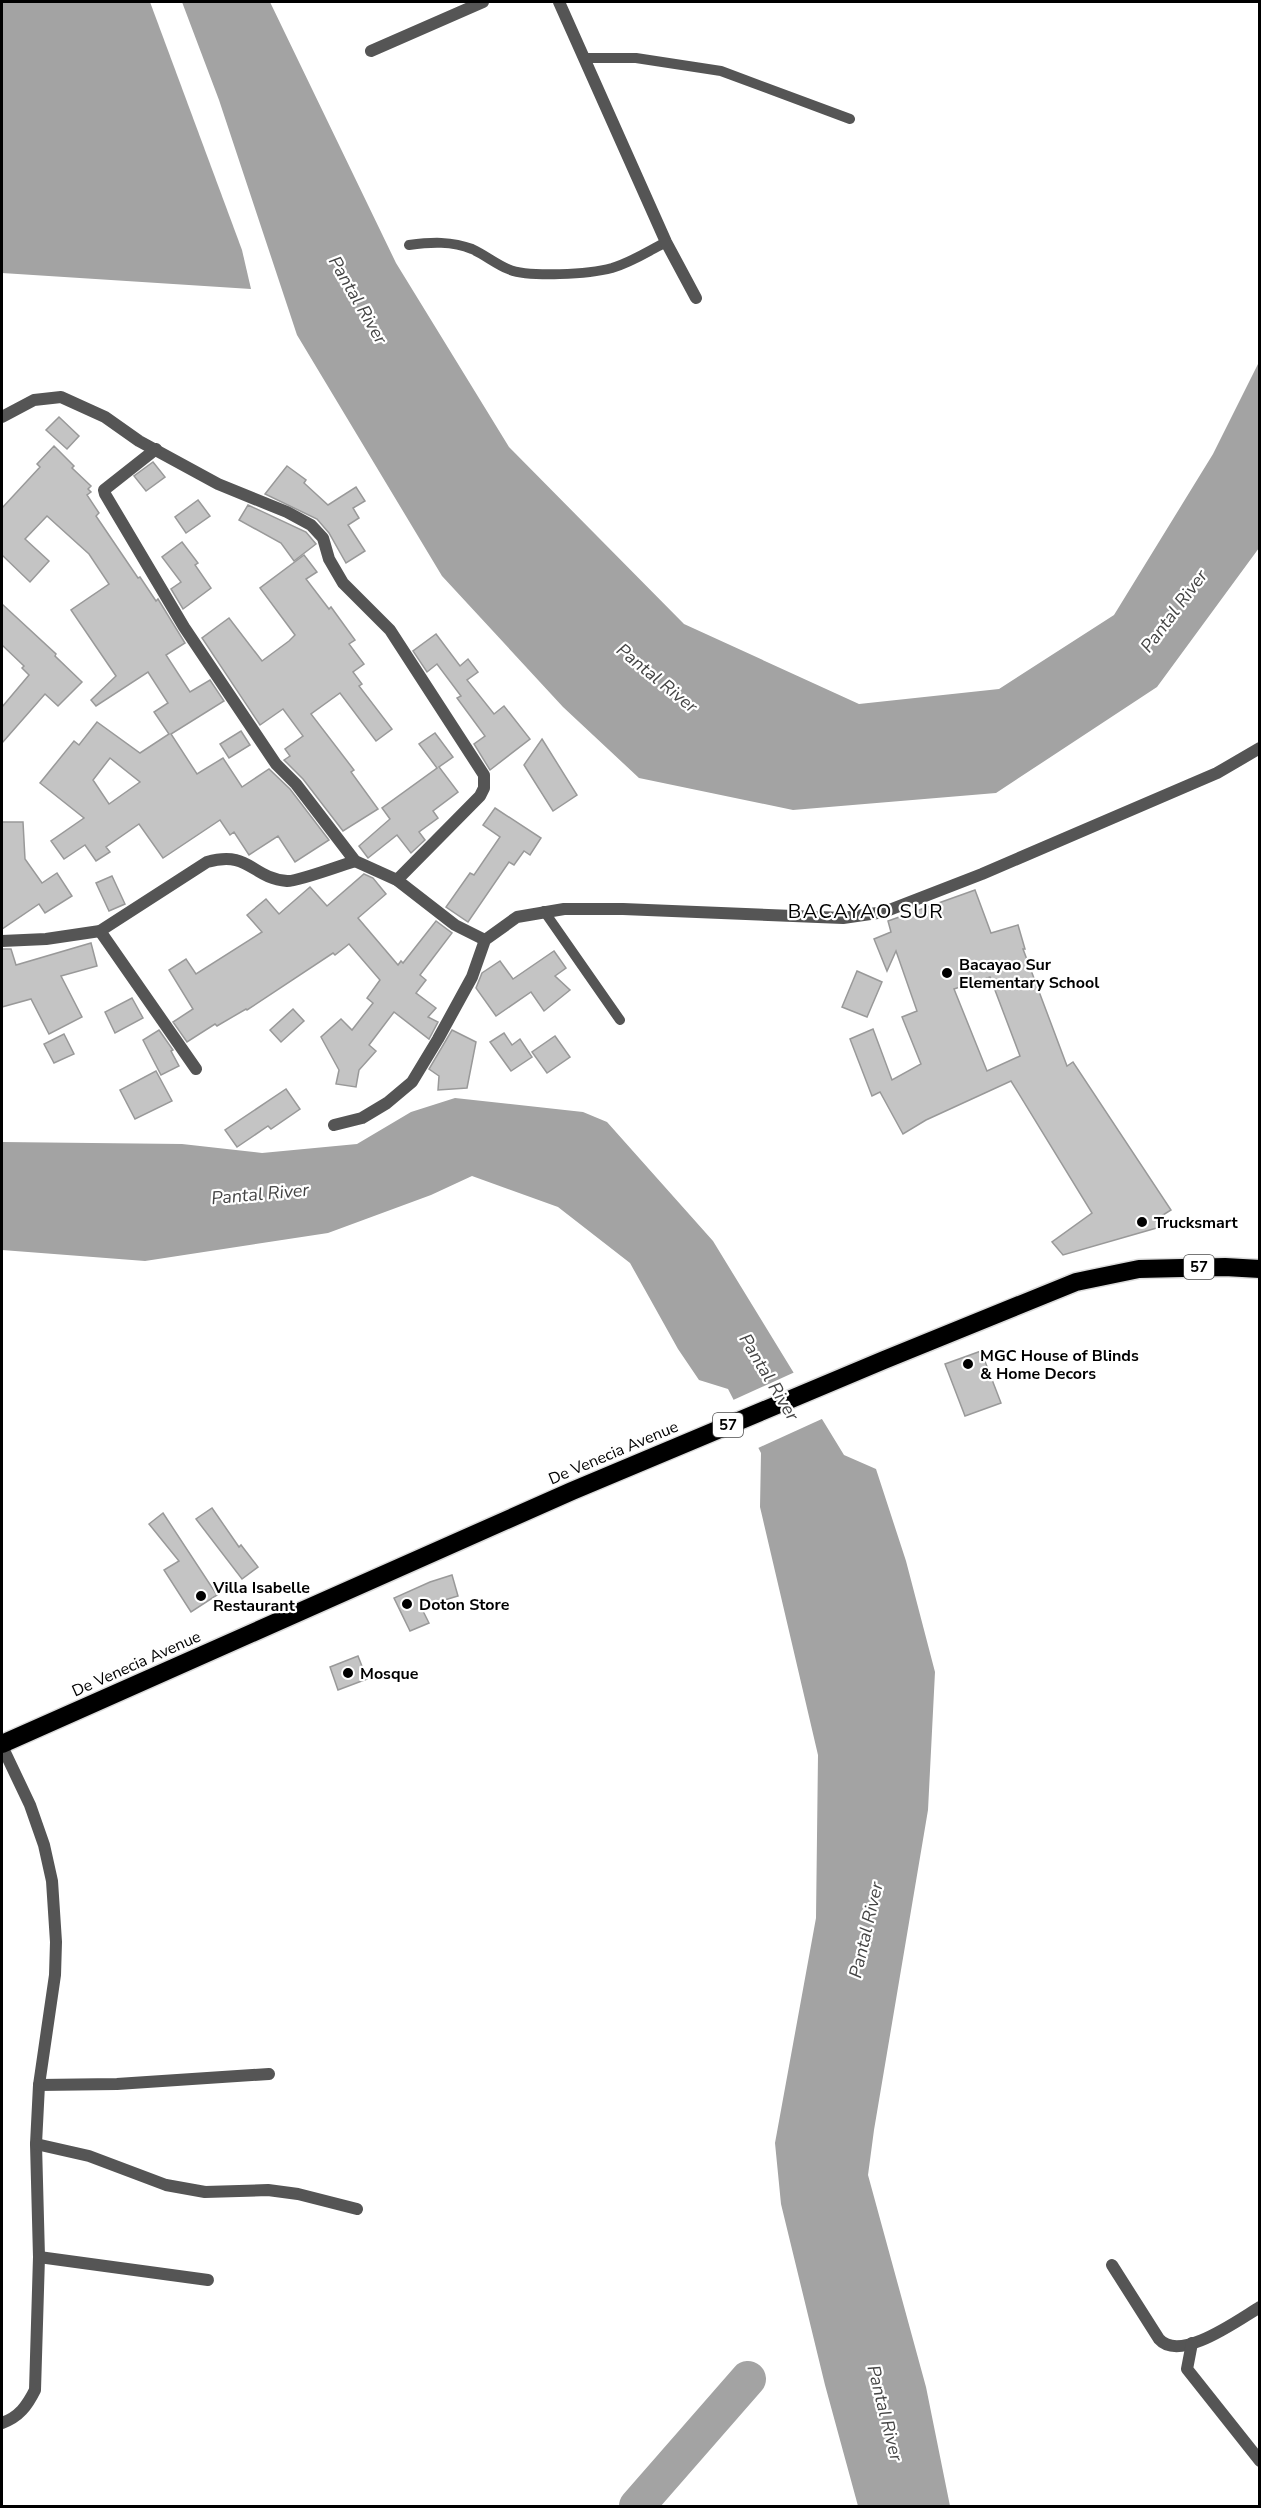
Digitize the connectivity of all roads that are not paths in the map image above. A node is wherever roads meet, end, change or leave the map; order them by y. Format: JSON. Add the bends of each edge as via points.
{"nodes":[{"id":1,"x":483,"y":2,"type":"edge"},
{"id":2,"x":559,"y":2,"type":"edge"},
{"id":3,"x":371,"y":51,"type":"dead end"},
{"id":4,"x":584,"y":58,"type":"junction"},
{"id":5,"x":850,"y":119,"type":"dead end"},
{"id":6,"x":666,"y":242,"type":"junction"},
{"id":7,"x":409,"y":245,"type":"dead end"},
{"id":8,"x":696,"y":298,"type":"dead end"},
{"id":9,"x":2,"y":417,"type":"edge"},
{"id":10,"x":156,"y":449,"type":"junction"},
{"id":11,"x":1260,"y":748,"type":"edge"},
{"id":12,"x":355,"y":861,"type":"junction"},
{"id":13,"x":397,"y":880,"type":"junction"},
{"id":14,"x":544,"y":911,"type":"junction"},
{"id":15,"x":100,"y":931,"type":"junction"},
{"id":16,"x":485,"y":940,"type":"junction"},
{"id":17,"x":2,"y":941,"type":"edge"},
{"id":18,"x":620,"y":1020,"type":"dead end"},
{"id":19,"x":196,"y":1069,"type":"dead end"},
{"id":20,"x":334,"y":1125,"type":"dead end"},
{"id":21,"x":1260,"y":1269,"type":"edge"},
{"id":22,"x":2,"y":1745,"type":"edge"},
{"id":23,"x":268,"y":2074,"type":"dead end"},
{"id":24,"x":39,"y":2085,"type":"junction"},
{"id":25,"x":36,"y":2144,"type":"junction"},
{"id":26,"x":357,"y":2209,"type":"dead end"},
{"id":27,"x":39,"y":2257,"type":"junction"},
{"id":28,"x":1112,"y":2265,"type":"dead end"},
{"id":29,"x":208,"y":2280,"type":"dead end"},
{"id":30,"x":1260,"y":2307,"type":"edge"},
{"id":31,"x":1192,"y":2343,"type":"junction"},
{"id":32,"x":2,"y":2423,"type":"edge"},
{"id":33,"x":1260,"y":2461,"type":"edge"}],
"edges":[{"from":1,"to":3,"type":"street"},
{"from":2,"to":4,"type":"street"},
{"from":4,"to":5,"type":"lane","via":[[636,58],[721,71]]},
{"from":4,"to":6,"type":"street"},
{"from":6,"to":7,"type":"lane","via":[[612,268],[526,274],[453,243]]},
{"from":6,"to":8,"type":"street"},
{"from":9,"to":10,"type":"street","via":[[34,400],[61,397],[105,417]]},
{"from":10,"to":12,"type":"street","via":[[104,490],[105,495],[184,627],[276,764]]},
{"from":10,"to":13,"type":"street","via":[[218,484],[311,525],[323,538],[329,559],[344,583],[390,630],[484,775],[480,796]]},
{"from":11,"to":14,"type":"street","via":[[1216,773],[1116,817],[884,912],[843,918],[623,909]]},
{"from":12,"to":13,"type":"street"},
{"from":12,"to":15,"type":"street","via":[[291,881],[275,880],[236,858],[207,862]]},
{"from":13,"to":16,"type":"street","via":[[455,925]]},
{"from":14,"to":16,"type":"street","via":[[517,917]]},
{"from":14,"to":18,"type":"lane"},
{"from":15,"to":17,"type":"street"},
{"from":15,"to":19,"type":"street"},
{"from":16,"to":20,"type":"street","via":[[472,977],[412,1082],[362,1118]]},
{"from":21,"to":22,"type":"highway","name":"De Venecia Avenue","number":"57","via":[[1139,1269],[1076,1282],[572,1491]]},
{"from":22,"to":24,"type":"street","via":[[30,1805],[52,1881],[57,1942],[55,1975]]},
{"from":23,"to":24,"type":"street"},
{"from":24,"to":25,"type":"street"},
{"from":25,"to":26,"type":"street","via":[[89,2156],[166,2185],[205,2192],[268,2190]]},
{"from":25,"to":27,"type":"street"},
{"from":27,"to":29,"type":"street"},
{"from":27,"to":32,"type":"street","via":[[35,2390],[25,2409]]},
{"from":28,"to":31,"type":"street","via":[[1163,2344],[1179,2348]]},
{"from":30,"to":31,"type":"street"},
{"from":31,"to":33,"type":"street","via":[[1187,2368]]}]}
